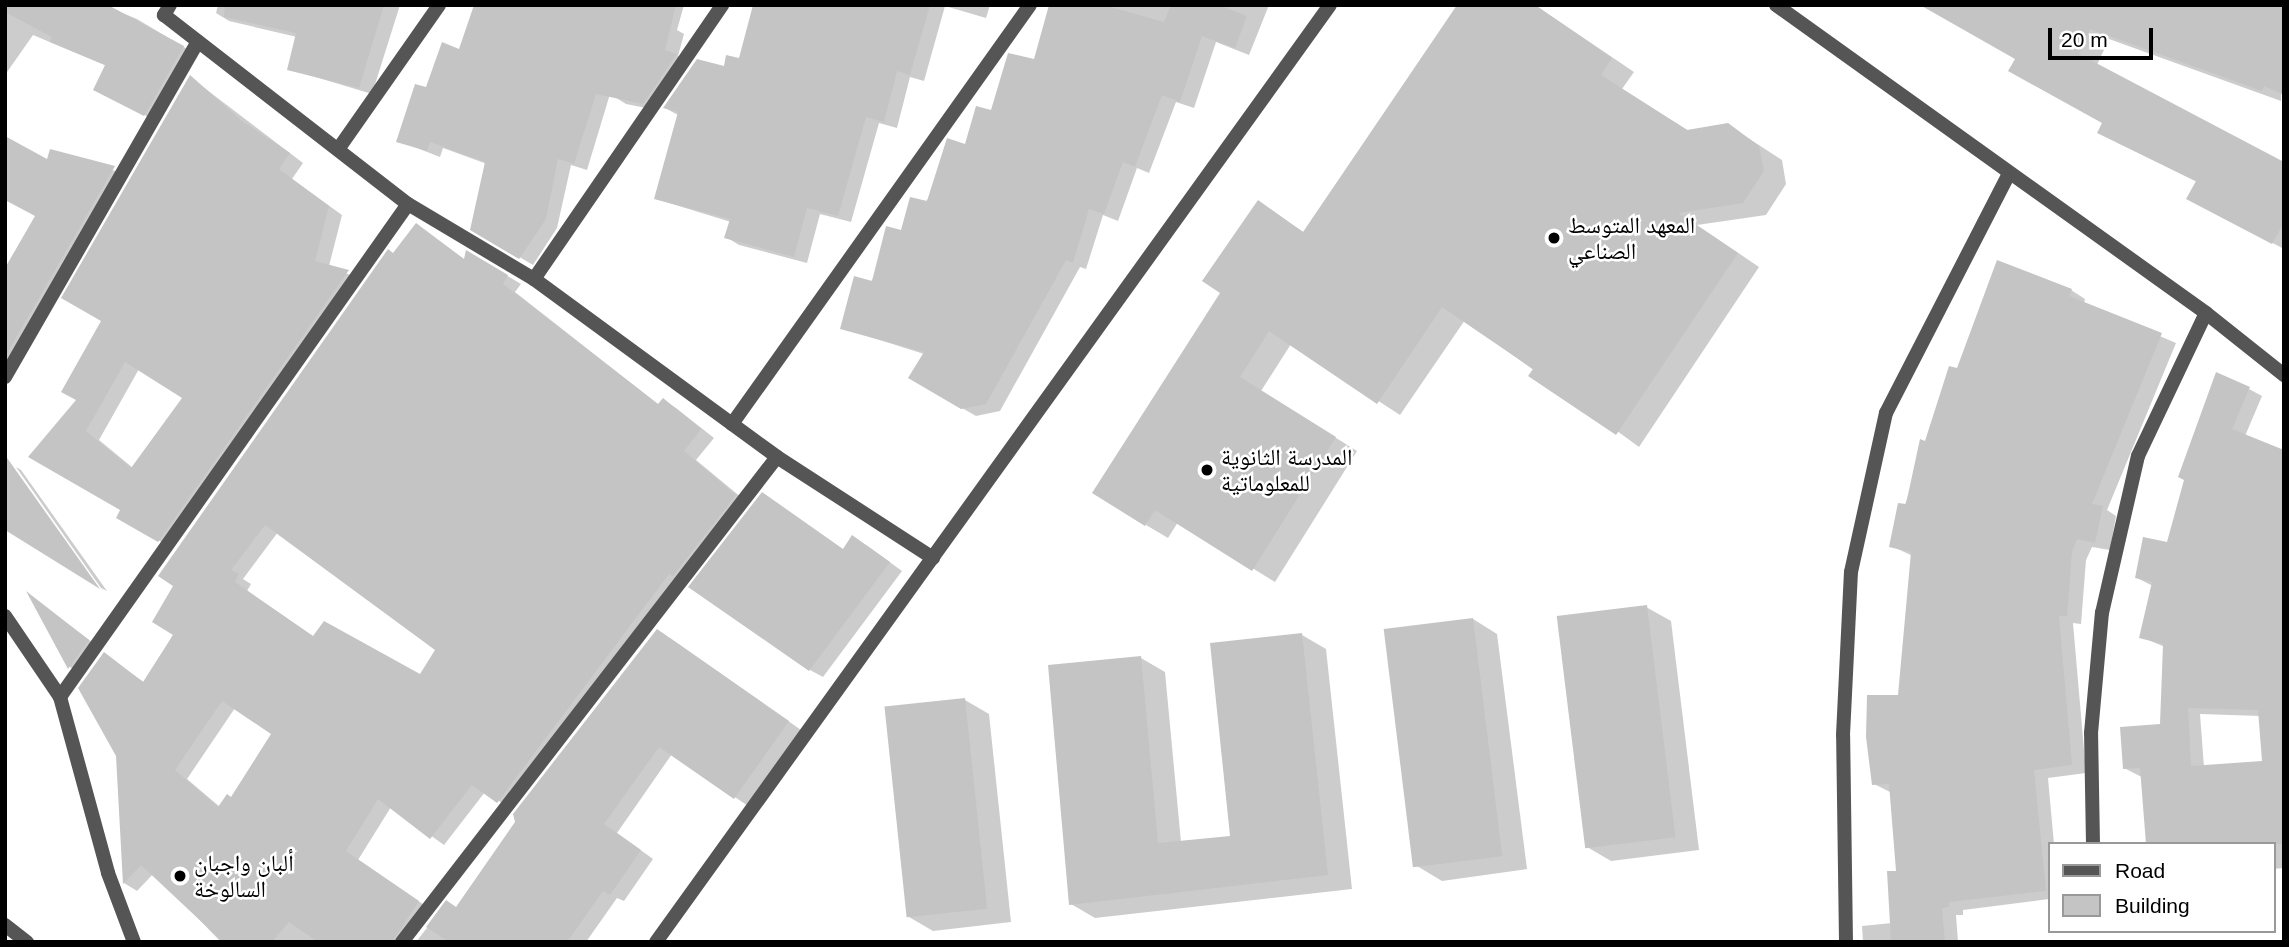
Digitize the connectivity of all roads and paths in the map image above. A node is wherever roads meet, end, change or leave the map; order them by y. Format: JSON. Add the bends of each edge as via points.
{"nodes":[{"id":1,"x":170,"y":5,"type":"edge"},
{"id":2,"x":439,"y":5,"type":"edge"},
{"id":3,"x":722,"y":5,"type":"edge"},
{"id":4,"x":1030,"y":5,"type":"edge"},
{"id":5,"x":1330,"y":5,"type":"edge"},
{"id":6,"x":1776,"y":5,"type":"edge"},
{"id":7,"x":198,"y":41,"type":"junction"},
{"id":8,"x":339,"y":148,"type":"junction"},
{"id":9,"x":2008,"y":176,"type":"junction"},
{"id":10,"x":408,"y":204,"type":"junction"},
{"id":11,"x":534,"y":279,"type":"junction"},
{"id":12,"x":2206,"y":313,"type":"junction"},
{"id":13,"x":2284,"y":375,"type":"edge"},
{"id":14,"x":5,"y":377,"type":"edge"},
{"id":15,"x":732,"y":424,"type":"junction"},
{"id":16,"x":777,"y":457,"type":"junction"},
{"id":17,"x":933,"y":558,"type":"junction"},
{"id":18,"x":5,"y":616,"type":"edge"},
{"id":19,"x":60,"y":697,"type":"junction"},
{"id":20,"x":2093,"y":842,"type":"edge"},
{"id":21,"x":5,"y":925,"type":"edge"},
{"id":22,"x":27,"y":942,"type":"edge"},
{"id":23,"x":134,"y":942,"type":"edge"},
{"id":24,"x":402,"y":942,"type":"edge"},
{"id":25,"x":656,"y":942,"type":"edge"},
{"id":26,"x":1846,"y":942,"type":"edge"}],
"edges":[{"from":1,"to":7,"type":"street","via":[[164,15]]},
{"from":2,"to":8,"type":"street"},
{"from":3,"to":11,"type":"street"},
{"from":4,"to":15,"type":"street"},
{"from":5,"to":17,"type":"street"},
{"from":6,"to":9,"type":"street"},
{"from":7,"to":8,"type":"street"},
{"from":7,"to":14,"type":"street"},
{"from":8,"to":10,"type":"street"},
{"from":9,"to":12,"type":"street"},
{"from":9,"to":26,"type":"street","via":[[1886,413],[1851,572],[1843,735]]},
{"from":10,"to":11,"type":"street"},
{"from":10,"to":19,"type":"street"},
{"from":11,"to":15,"type":"street"},
{"from":12,"to":13,"type":"street"},
{"from":12,"to":20,"type":"street","via":[[2138,456],[2102,613],[2091,733]]},
{"from":15,"to":16,"type":"street"},
{"from":16,"to":17,"type":"street"},
{"from":16,"to":24,"type":"street"},
{"from":17,"to":25,"type":"street"},
{"from":18,"to":19,"type":"street"},
{"from":19,"to":23,"type":"street","via":[[108,873]]},
{"from":21,"to":22,"type":"street"}]}
